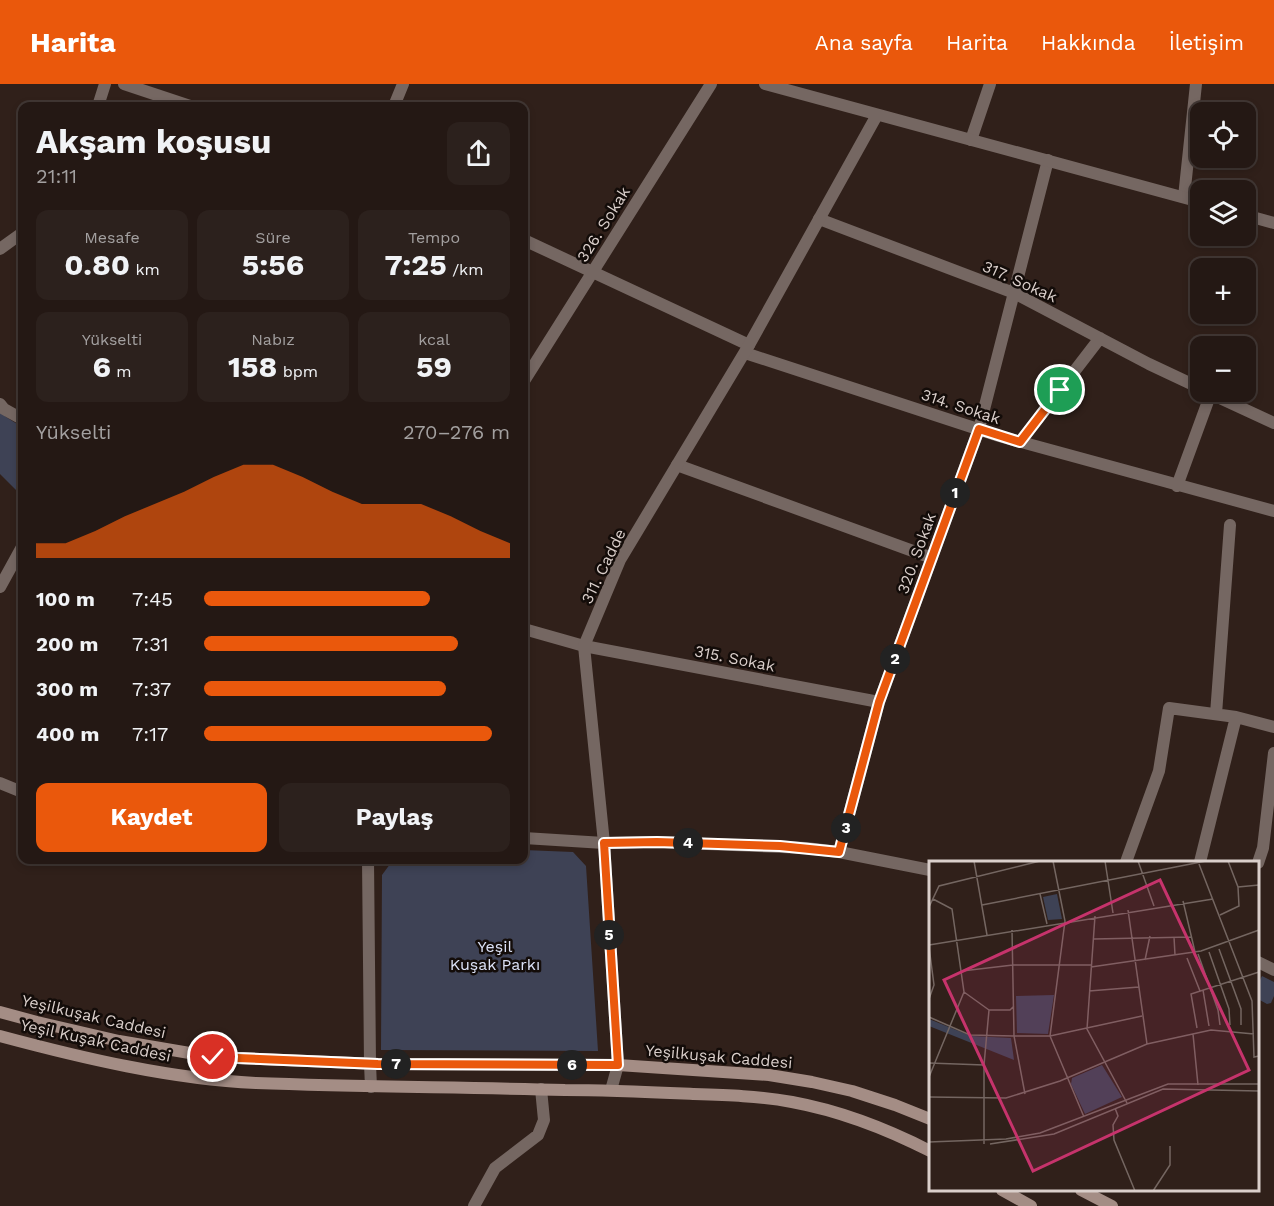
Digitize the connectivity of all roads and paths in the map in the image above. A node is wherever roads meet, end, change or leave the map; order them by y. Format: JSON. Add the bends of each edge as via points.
{"nodes":[{"id":1,"x":105,"y":84,"type":"edge"},
{"id":2,"x":124,"y":84,"type":"edge"},
{"id":3,"x":403,"y":84,"type":"edge"},
{"id":4,"x":711,"y":84,"type":"edge"},
{"id":5,"x":765,"y":84,"type":"edge"},
{"id":6,"x":990,"y":84,"type":"edge"},
{"id":7,"x":1196,"y":84,"type":"edge"},
{"id":8,"x":99,"y":102,"type":"edge"},
{"id":9,"x":178,"y":102,"type":"edge"},
{"id":10,"x":396,"y":102,"type":"edge"},
{"id":11,"x":878,"y":115,"type":"junction"},
{"id":12,"x":971,"y":140,"type":"junction"},
{"id":13,"x":1048,"y":160,"type":"junction"},
{"id":14,"x":1184,"y":197,"type":"junction"},
{"id":15,"x":1190,"y":199,"type":"edge"},
{"id":16,"x":1256,"y":217,"type":"edge"},
{"id":17,"x":819,"y":219,"type":"junction"},
{"id":18,"x":1274,"y":223,"type":"edge"},
{"id":19,"x":18,"y":236,"type":"edge"},
{"id":20,"x":528,"y":242,"type":"edge"},
{"id":21,"x":0,"y":249,"type":"edge"},
{"id":22,"x":592,"y":272,"type":"junction"},
{"id":23,"x":1014,"y":293,"type":"junction"},
{"id":24,"x":1100,"y":338,"type":"junction"},
{"id":25,"x":747,"y":349,"type":"junction"},
{"id":26,"x":528,"y":375,"type":"edge"},
{"id":27,"x":1190,"y":383,"type":"edge"},
{"id":28,"x":1203,"y":402,"type":"edge"},
{"id":29,"x":1229,"y":402,"type":"edge"},
{"id":30,"x":0,"y":404,"type":"edge"},
{"id":31,"x":18,"y":417,"type":"edge"},
{"id":32,"x":1274,"y":423,"type":"edge"},
{"id":33,"x":979,"y":429,"type":"junction"},
{"id":34,"x":1020,"y":442,"type":"junction"},
{"id":35,"x":677,"y":465,"type":"junction"},
{"id":36,"x":1177,"y":486,"type":"junction"},
{"id":37,"x":1274,"y":512,"type":"edge"},
{"id":38,"x":1230,"y":525,"type":"dead end"},
{"id":39,"x":18,"y":554,"type":"edge"},
{"id":40,"x":932,"y":558,"type":"junction"},
{"id":41,"x":0,"y":586,"type":"edge"},
{"id":42,"x":528,"y":630,"type":"edge"},
{"id":43,"x":584,"y":646,"type":"junction"},
{"id":44,"x":879,"y":702,"type":"junction"},
{"id":45,"x":1216,"y":714,"type":"junction"},
{"id":46,"x":1236,"y":717,"type":"junction"},
{"id":47,"x":1274,"y":727,"type":"edge"},
{"id":48,"x":1274,"y":753,"type":"edge"},
{"id":49,"x":0,"y":783,"type":"edge"},
{"id":50,"x":18,"y":790,"type":"edge"},
{"id":51,"x":528,"y":838,"type":"edge"},
{"id":52,"x":604,"y":843,"type":"junction"},
{"id":53,"x":839,"y":852,"type":"junction"},
{"id":54,"x":1126,"y":861,"type":"edge"},
{"id":55,"x":1200,"y":861,"type":"edge"},
{"id":56,"x":1258,"y":861,"type":"edge"},
{"id":57,"x":368,"y":864,"type":"edge"},
{"id":58,"x":929,"y":870,"type":"edge"},
{"id":59,"x":1259,"y":963,"type":"edge"},
{"id":60,"x":1274,"y":970,"type":"edge"},
{"id":61,"x":0,"y":1012,"type":"edge"},
{"id":62,"x":0,"y":1036,"type":"edge"},
{"id":63,"x":370,"y":1064,"type":"junction"},
{"id":64,"x":618,"y":1065,"type":"junction"},
{"id":65,"x":371,"y":1086,"type":"junction"},
{"id":66,"x":541,"y":1089,"type":"junction"},
{"id":67,"x":611,"y":1090,"type":"junction"},
{"id":68,"x":929,"y":1119,"type":"edge"},
{"id":69,"x":929,"y":1151,"type":"edge"},
{"id":70,"x":1004,"y":1191,"type":"edge"},
{"id":71,"x":1083,"y":1191,"type":"edge"},
{"id":72,"x":474,"y":1206,"type":"edge"},
{"id":73,"x":1031,"y":1206,"type":"edge"},
{"id":74,"x":1112,"y":1206,"type":"edge"}],
"edges":[{"from":1,"to":8,"type":"street"},
{"from":2,"to":9,"type":"street"},
{"from":3,"to":10,"type":"street"},
{"from":4,"to":22,"type":"street","name":"326. Sokak"},
{"from":5,"to":11,"type":"street"},
{"from":6,"to":12,"type":"street"},
{"from":7,"to":14,"type":"street"},
{"from":11,"to":12,"type":"street"},
{"from":11,"to":17,"type":"street","name":"311. Cadde"},
{"from":12,"to":13,"type":"street"},
{"from":13,"to":14,"type":"street"},
{"from":13,"to":23,"type":"street","name":"320. Sokak"},
{"from":14,"to":15,"type":"street"},
{"from":16,"to":18,"type":"street"},
{"from":17,"to":23,"type":"street","name":"317. Sokak"},
{"from":17,"to":25,"type":"street","name":"311. Cadde"},
{"from":19,"to":21,"type":"street"},
{"from":20,"to":22,"type":"street","name":"314. Sokak"},
{"from":22,"to":25,"type":"street","name":"314. Sokak"},
{"from":22,"to":26,"type":"street","name":"326. Sokak"},
{"from":23,"to":24,"type":"street","name":"317. Sokak"},
{"from":23,"to":33,"type":"street","name":"320. Sokak"},
{"from":24,"to":27,"type":"street","name":"317. Sokak"},
{"from":24,"to":34,"type":"street"},
{"from":25,"to":33,"type":"street","name":"314. Sokak"},
{"from":25,"to":35,"type":"street","name":"311. Cadde"},
{"from":28,"to":36,"type":"street"},
{"from":29,"to":32,"type":"street","name":"317. Sokak"},
{"from":30,"to":31,"type":"street"},
{"from":33,"to":34,"type":"street","name":"314. Sokak"},
{"from":33,"to":40,"type":"street","name":"320. Sokak"},
{"from":34,"to":36,"type":"street","name":"314. Sokak"},
{"from":35,"to":40,"type":"street"},
{"from":35,"to":43,"type":"street","name":"311. Cadde","via":[[620,560]]},
{"from":36,"to":37,"type":"street","name":"314. Sokak"},
{"from":38,"to":45,"type":"street"},
{"from":39,"to":41,"type":"street"},
{"from":40,"to":44,"type":"street","name":"320. Sokak"},
{"from":42,"to":43,"type":"street","name":"315. Sokak"},
{"from":43,"to":44,"type":"street","name":"315. Sokak"},
{"from":43,"to":52,"type":"street","name":"311. Cadde"},
{"from":44,"to":53,"type":"street","name":"320. Sokak"},
{"from":45,"to":46,"type":"street"},
{"from":45,"to":54,"type":"street","via":[[1169,708],[1159,771]]},
{"from":46,"to":47,"type":"street"},
{"from":46,"to":55,"type":"street"},
{"from":48,"to":56,"type":"street","via":[[1263,848]]},
{"from":49,"to":50,"type":"street"},
{"from":51,"to":52,"type":"street"},
{"from":52,"to":53,"type":"street","via":[[780,846]]},
{"from":52,"to":64,"type":"street","name":"311. Cadde"},
{"from":53,"to":58,"type":"street"},
{"from":57,"to":63,"type":"street"},
{"from":59,"to":60,"type":"street"},
{"from":61,"to":63,"type":"main road","name":"Yeşilkuşak Caddesi","via":[[139,1045],[213,1057]]},
{"from":62,"to":65,"type":"main road","name":"Yeşil Kuşak Caddesi","via":[[188,1076],[254,1083]]},
{"from":63,"to":64,"type":"main road","name":"Yeşilkuşak Caddesi"},
{"from":63,"to":65,"type":"street"},
{"from":64,"to":67,"type":"street","name":"311. Cadde"},
{"from":64,"to":68,"type":"main road","name":"Yeşilkuşak Caddesi","via":[[790,1078],[852,1091]]},
{"from":65,"to":66,"type":"main road","name":"Yeşil Kuşak Caddesi"},
{"from":66,"to":67,"type":"main road","name":"Yeşil Kuşak Caddesi"},
{"from":66,"to":72,"type":"street","via":[[544,1120],[538,1135],[495,1168]]},
{"from":67,"to":69,"type":"main road","name":"Yeşil Kuşak Caddesi","via":[[793,1102],[864,1122]]},
{"from":70,"to":73,"type":"main road"},
{"from":71,"to":74,"type":"main road"}]}
